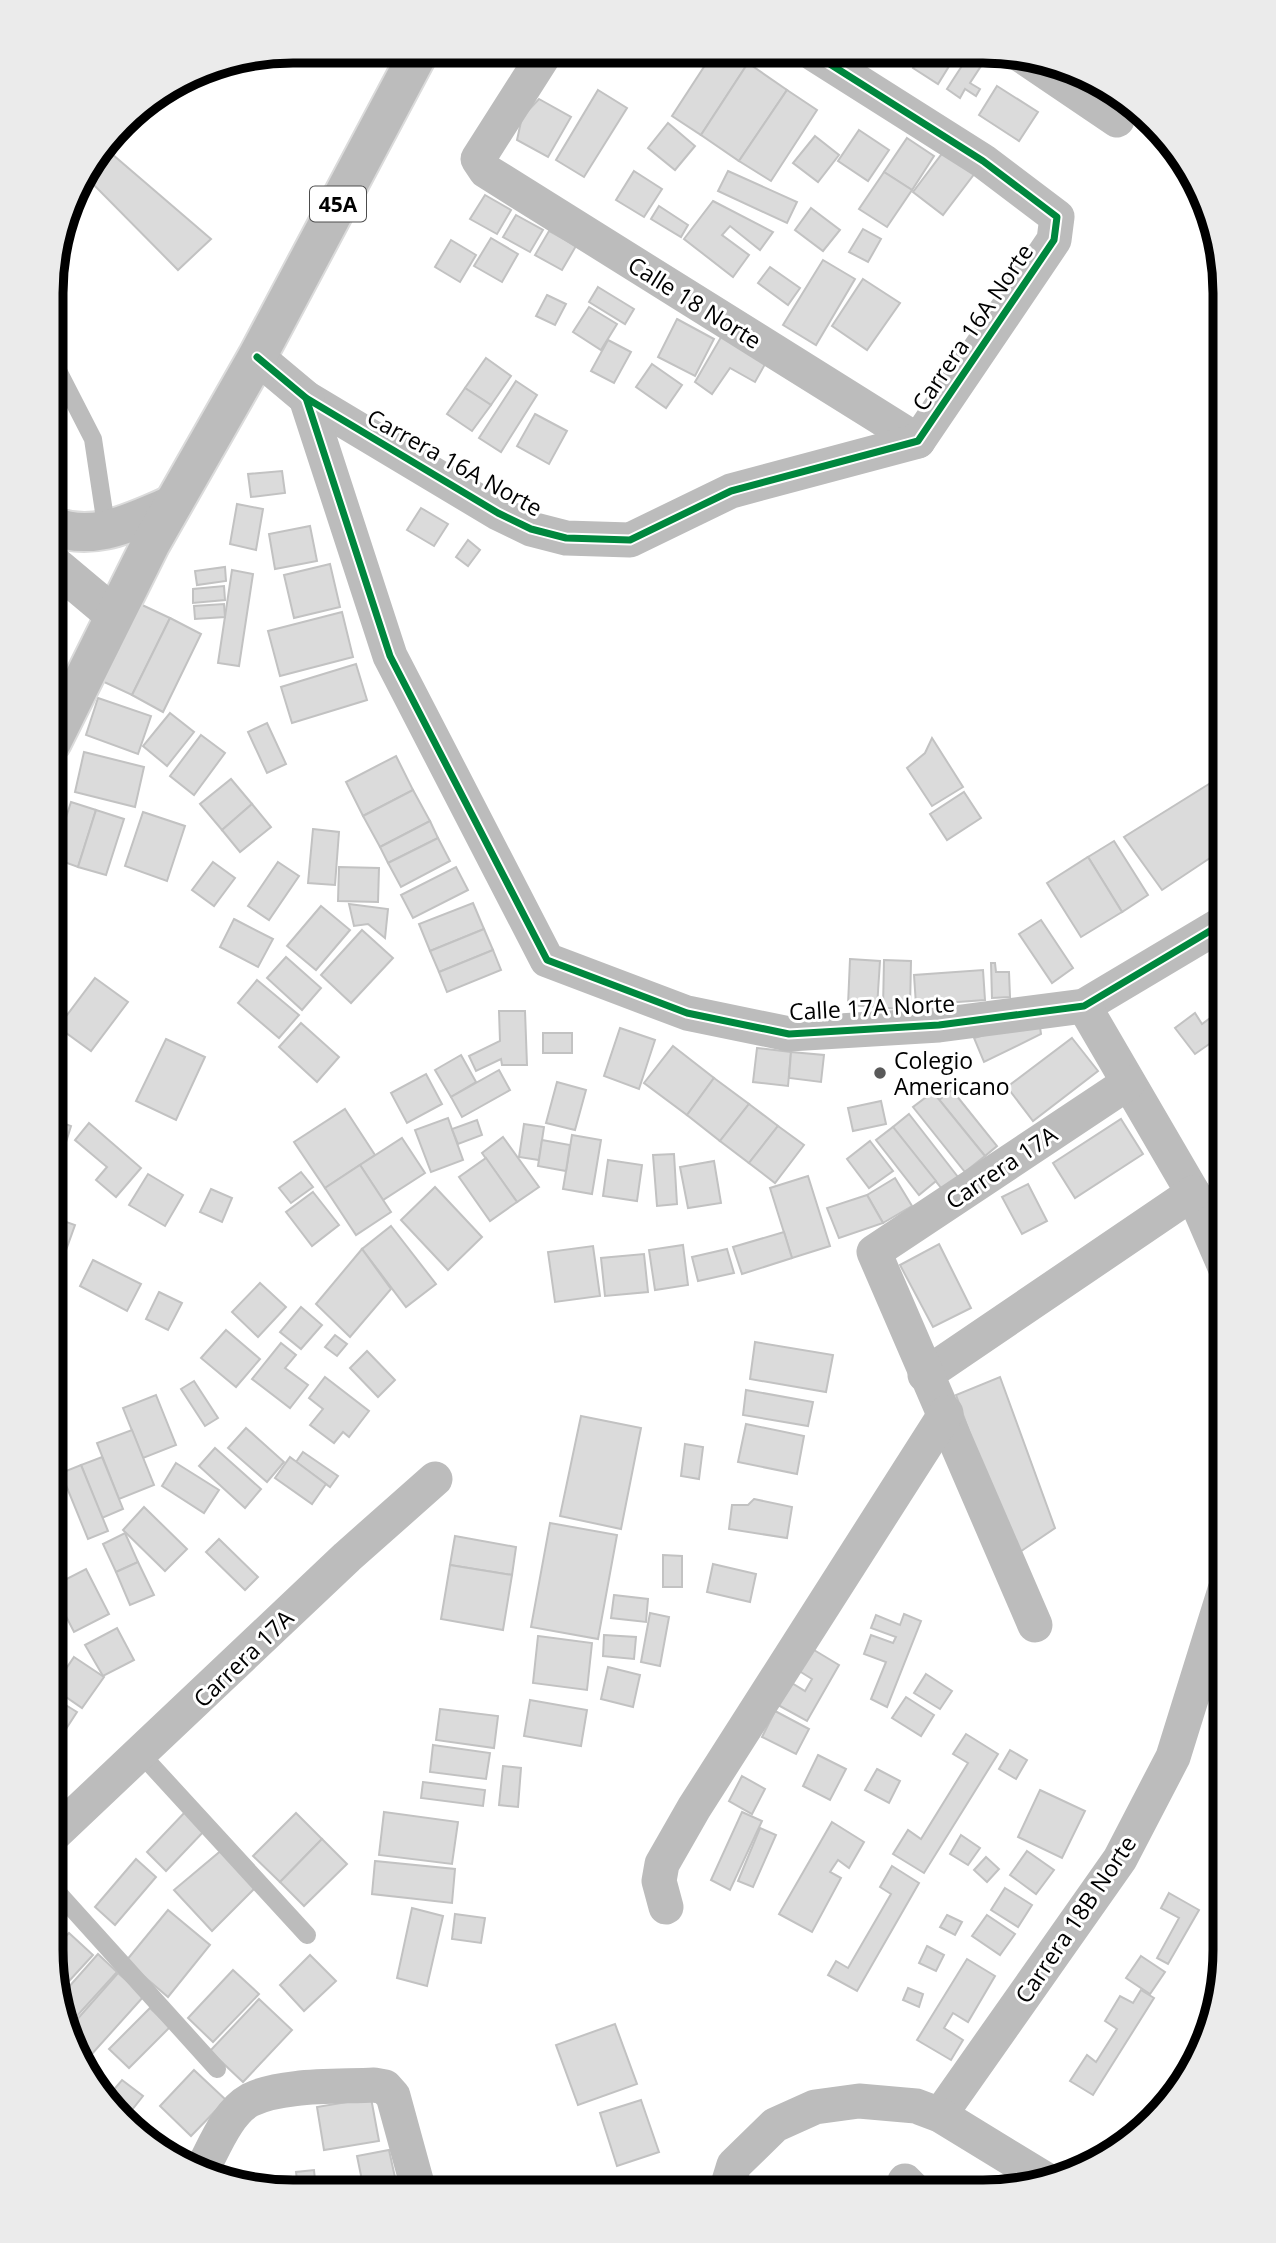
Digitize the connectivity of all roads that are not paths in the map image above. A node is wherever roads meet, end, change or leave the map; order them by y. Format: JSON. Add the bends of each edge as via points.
{"nodes":[{"id":1,"x":413,"y":63,"type":"edge"},
{"id":2,"x":539,"y":63,"type":"edge"},
{"id":3,"x":828,"y":63,"type":"edge"},
{"id":4,"x":1046,"y":72,"type":"edge"},
{"id":5,"x":1117,"y":120,"type":"dead end"},
{"id":6,"x":257,"y":357,"type":"junction"},
{"id":7,"x":63,"y":380,"type":"edge"},
{"id":8,"x":306,"y":398,"type":"junction"},
{"id":9,"x":918,"y":441,"type":"junction"},
{"id":10,"x":172,"y":505,"type":"junction"},
{"id":11,"x":63,"y":530,"type":"edge"},
{"id":12,"x":107,"y":532,"type":"junction"},
{"id":13,"x":63,"y":572,"type":"edge"},
{"id":14,"x":114,"y":615,"type":"junction"},
{"id":15,"x":63,"y":717,"type":"edge"},
{"id":16,"x":1213,"y":929,"type":"edge"},
{"id":17,"x":1084,"y":1006,"type":"junction"},
{"id":18,"x":1128,"y":1083,"type":"junction"},
{"id":19,"x":1193,"y":1193,"type":"junction"},
{"id":20,"x":1213,"y":1239,"type":"edge"},
{"id":21,"x":925,"y":1375,"type":"junction"},
{"id":22,"x":946,"y":1413,"type":"junction"},
{"id":23,"x":435,"y":1479,"type":"dead end"},
{"id":24,"x":1035,"y":1625,"type":"dead end"},
{"id":25,"x":1213,"y":1629,"type":"edge"},
{"id":26,"x":141,"y":1754,"type":"junction"},
{"id":27,"x":63,"y":1826,"type":"edge"},
{"id":28,"x":63,"y":1898,"type":"edge"},
{"id":29,"x":666,"y":1907,"type":"dead end"},
{"id":30,"x":307,"y":1936,"type":"dead end"},
{"id":31,"x":217,"y":2069,"type":"dead end"},
{"id":32,"x":940,"y":2115,"type":"junction"},
{"id":33,"x":206,"y":2162,"type":"edge"},
{"id":34,"x":1036,"y":2174,"type":"edge"},
{"id":35,"x":416,"y":2180,"type":"edge"},
{"id":36,"x":729,"y":2180,"type":"edge"}],
"edges":[{"from":1,"to":6,"type":"main road","number":"45A"},
{"from":2,"to":9,"type":"street","name":"Calle 18 Norte","via":[[478,159],[486,171]]},
{"from":3,"to":9,"type":"street","name":"Carrera 16A Norte","via":[[983,160],[1056,217],[1054,240]]},
{"from":4,"to":5,"type":"street"},
{"from":6,"to":8,"type":"street","name":"Carrera 16A Norte"},
{"from":6,"to":10,"type":"main road","number":"45A"},
{"from":7,"to":12,"type":"lane","via":[[93,439]]},
{"from":8,"to":9,"type":"street","name":"Carrera 16A Norte","via":[[498,513],[531,529],[566,538],[630,540],[731,491]]},
{"from":8,"to":17,"type":"street","name":"Calle 17A Norte","via":[[390,656],[547,960],[687,1013],[789,1034],[939,1025]]},
{"from":10,"to":12,"type":"main road"},
{"from":10,"to":14,"type":"main road","number":"45A"},
{"from":11,"to":12,"type":"main road"},
{"from":13,"to":14,"type":"main road"},
{"from":14,"to":15,"type":"main road","number":"45A"},
{"from":16,"to":17,"type":"street"},
{"from":17,"to":18,"type":"street"},
{"from":18,"to":19,"type":"street"},
{"from":18,"to":21,"type":"street","name":"Carrera 17A","via":[[874,1252]]},
{"from":19,"to":20,"type":"street"},
{"from":19,"to":21,"type":"street"},
{"from":21,"to":22,"type":"street"},
{"from":22,"to":24,"type":"street"},
{"from":22,"to":29,"type":"street","via":[[668,1852],[659,1881]]},
{"from":23,"to":26,"type":"street","name":"Carrera 17A"},
{"from":25,"to":32,"type":"street","name":"Carrera 18B Norte","via":[[1173,1757],[1121,1858]]},
{"from":26,"to":27,"type":"street","name":"Carrera 17A"},
{"from":26,"to":30,"type":"lane"},
{"from":28,"to":31,"type":"lane"},
{"from":32,"to":34,"type":"street"},
{"from":32,"to":36,"type":"street","via":[[916,2106],[859,2101],[815,2108],[775,2125],[733,2165]]},
{"from":33,"to":35,"type":"street","via":[[234,2115],[250,2101],[280,2092],[374,2085],[385,2087],[393,2096]]}]}
